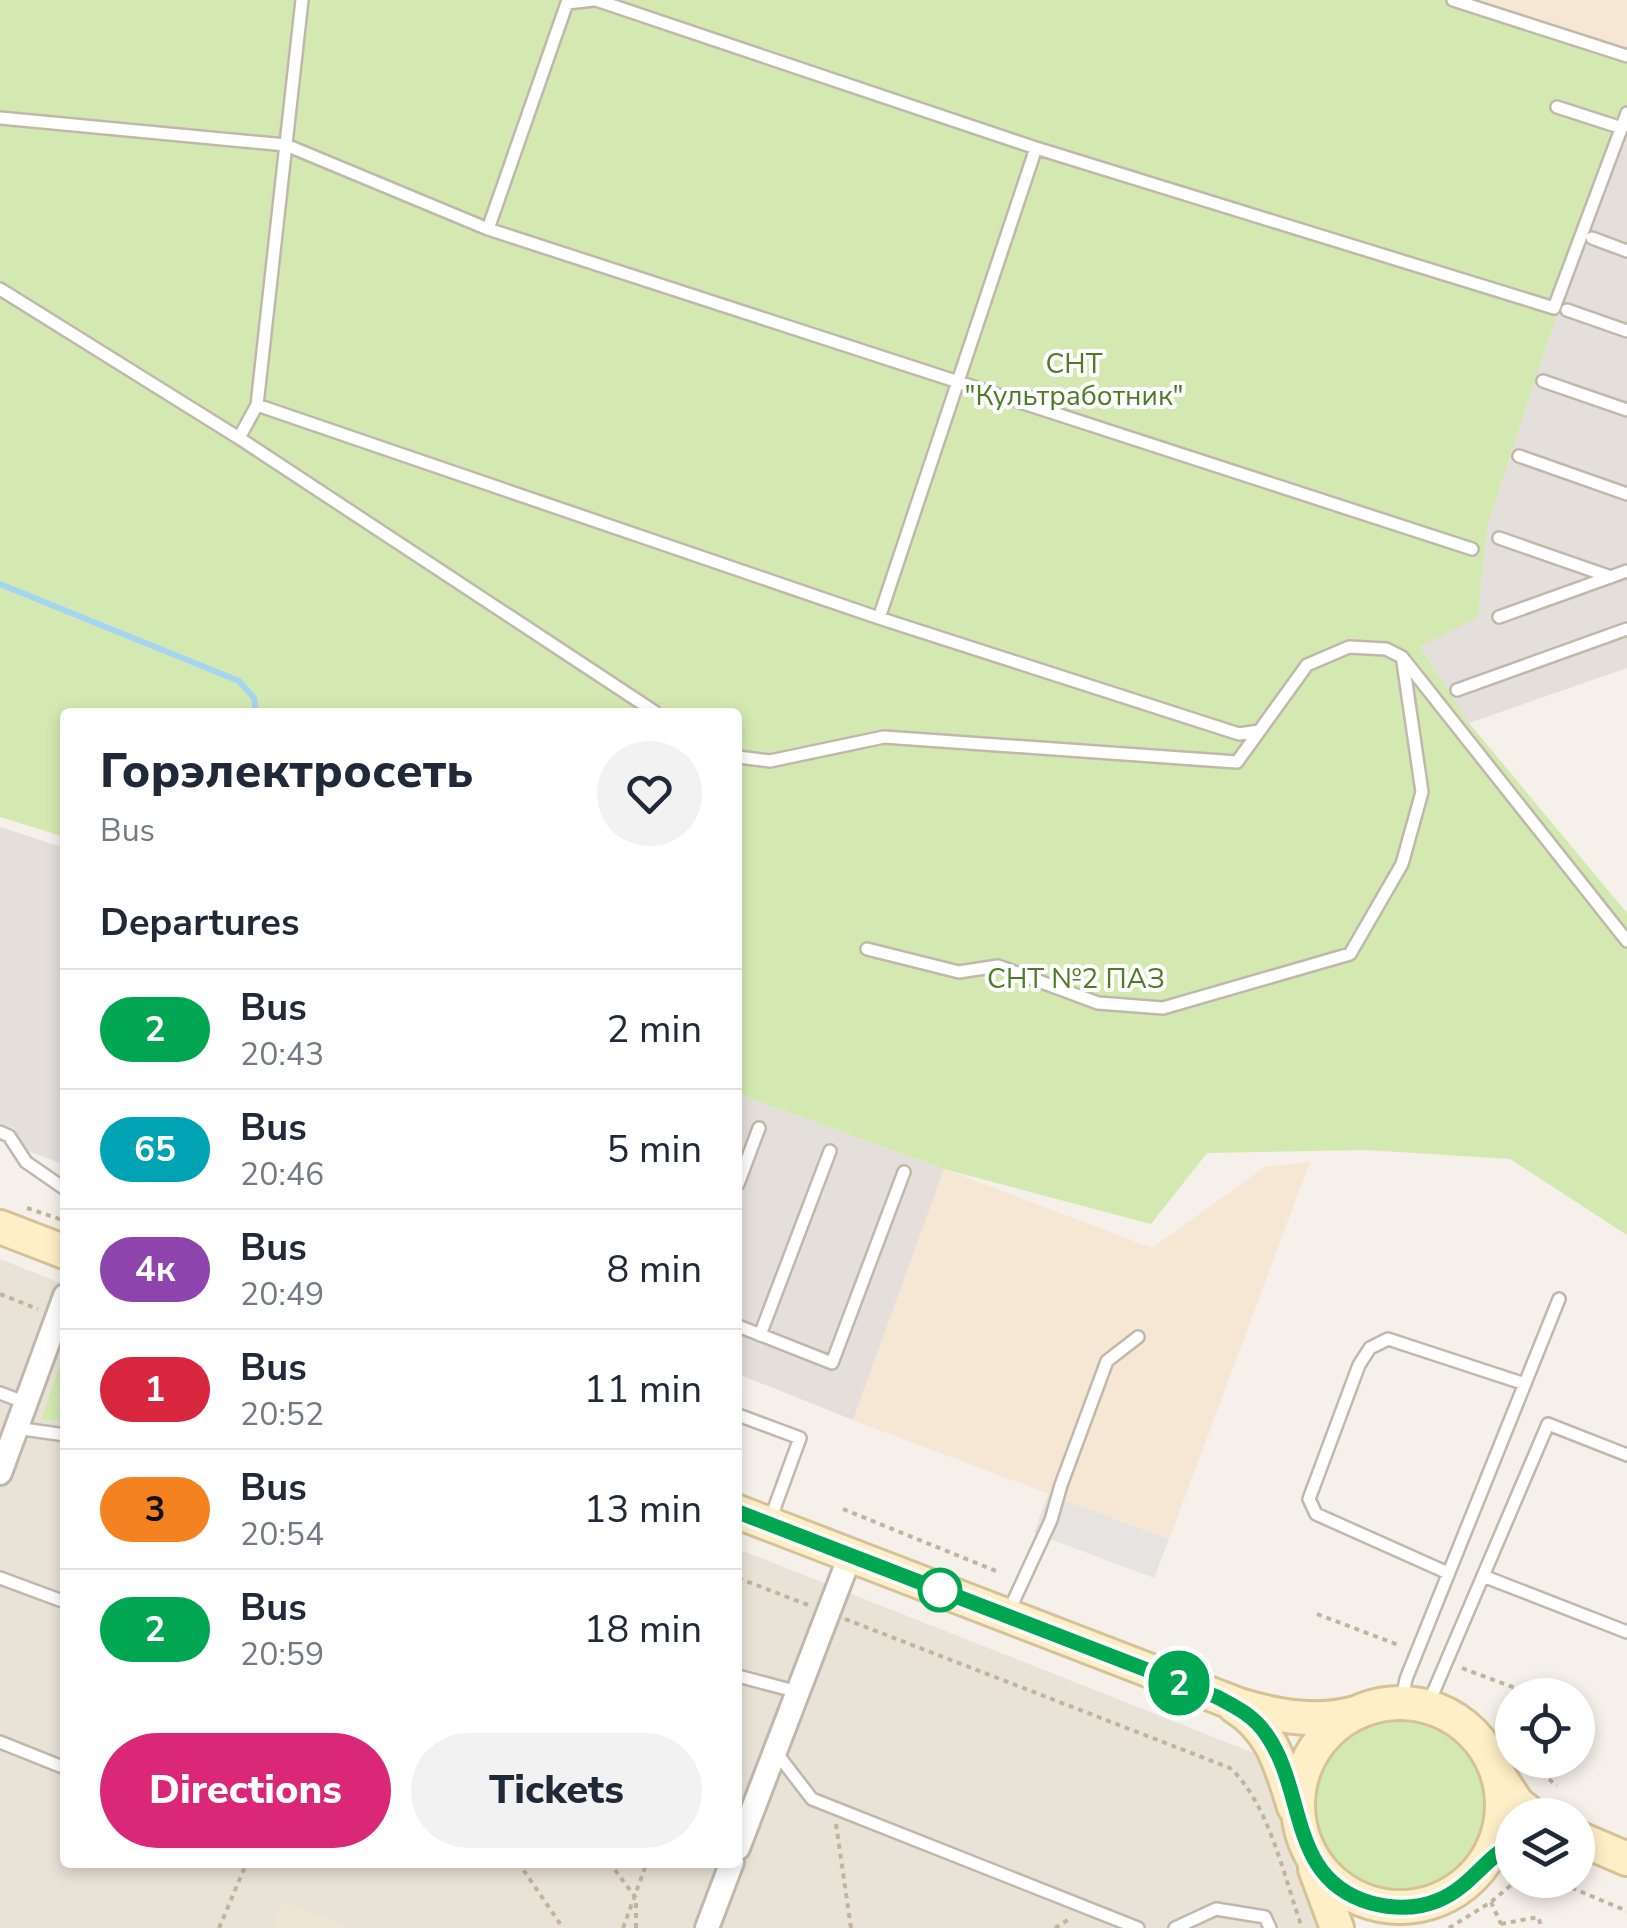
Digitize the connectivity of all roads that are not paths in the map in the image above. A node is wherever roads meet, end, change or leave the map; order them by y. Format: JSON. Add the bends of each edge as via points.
{"nodes":[{"id":1,"x":302,"y":0,"type":"edge"},
{"id":2,"x":595,"y":0,"type":"edge"},
{"id":3,"x":1453,"y":0,"type":"edge"},
{"id":4,"x":1627,"y":56,"type":"edge"},
{"id":5,"x":1557,"y":107,"type":"dead end"},
{"id":6,"x":1627,"y":113,"type":"edge"},
{"id":7,"x":0,"y":118,"type":"edge"},
{"id":8,"x":1622,"y":128,"type":"junction"},
{"id":9,"x":286,"y":145,"type":"junction"},
{"id":10,"x":1036,"y":148,"type":"junction"},
{"id":11,"x":488,"y":229,"type":"junction"},
{"id":12,"x":1592,"y":238,"type":"dead end"},
{"id":13,"x":1627,"y":251,"type":"edge"},
{"id":14,"x":0,"y":289,"type":"edge"},
{"id":15,"x":1567,"y":310,"type":"dead end"},
{"id":16,"x":1627,"y":332,"type":"edge"},
{"id":17,"x":1543,"y":381,"type":"dead end"},
{"id":18,"x":957,"y":382,"type":"junction"},
{"id":19,"x":257,"y":405,"type":"junction"},
{"id":20,"x":1627,"y":410,"type":"edge"},
{"id":21,"x":239,"y":438,"type":"junction"},
{"id":22,"x":1519,"y":456,"type":"dead end"},
{"id":23,"x":1627,"y":494,"type":"edge"},
{"id":24,"x":1499,"y":538,"type":"dead end"},
{"id":25,"x":1472,"y":549,"type":"dead end"},
{"id":26,"x":1627,"y":571,"type":"edge"},
{"id":27,"x":1611,"y":577,"type":"junction"},
{"id":28,"x":1499,"y":617,"type":"dead end"},
{"id":29,"x":880,"y":618,"type":"junction"},
{"id":30,"x":1627,"y":629,"type":"edge"},
{"id":31,"x":1402,"y":657,"type":"junction"},
{"id":32,"x":1457,"y":690,"type":"dead end"},
{"id":33,"x":649,"y":708,"type":"edge"},
{"id":34,"x":1259,"y":731,"type":"junction"},
{"id":35,"x":742,"y":758,"type":"edge"},
{"id":36,"x":1627,"y":941,"type":"edge"},
{"id":37,"x":868,"y":948,"type":"dead end"},
{"id":38,"x":759,"y":1128,"type":"dead end"},
{"id":39,"x":0,"y":1132,"type":"edge"},
{"id":40,"x":830,"y":1152,"type":"dead end"},
{"id":41,"x":904,"y":1172,"type":"dead end"},
{"id":42,"x":742,"y":1173,"type":"edge"},
{"id":43,"x":60,"y":1186,"type":"edge"},
{"id":44,"x":8,"y":1215,"type":"edge"},
{"id":45,"x":60,"y":1249,"type":"edge"},
{"id":46,"x":1559,"y":1299,"type":"dead end"},
{"id":47,"x":60,"y":1309,"type":"edge"},
{"id":48,"x":742,"y":1328,"type":"edge"},
{"id":49,"x":760,"y":1335,"type":"junction"},
{"id":50,"x":1138,"y":1337,"type":"dead end"},
{"id":51,"x":1524,"y":1384,"type":"junction"},
{"id":52,"x":0,"y":1393,"type":"edge"},
{"id":53,"x":26,"y":1403,"type":"junction"},
{"id":54,"x":742,"y":1416,"type":"edge"},
{"id":55,"x":16,"y":1428,"type":"junction"},
{"id":56,"x":60,"y":1434,"type":"edge"},
{"id":57,"x":1627,"y":1456,"type":"edge"},
{"id":58,"x":0,"y":1473,"type":"edge"},
{"id":59,"x":742,"y":1514,"type":"edge"},
{"id":60,"x":768,"y":1524,"type":"junction"},
{"id":61,"x":850,"y":1556,"type":"junction"},
{"id":62,"x":1448,"y":1574,"type":"junction"},
{"id":63,"x":1483,"y":1576,"type":"junction"},
{"id":64,"x":0,"y":1578,"type":"edge"},
{"id":65,"x":60,"y":1600,"type":"edge"},
{"id":66,"x":1007,"y":1616,"type":"junction"},
{"id":67,"x":1627,"y":1632,"type":"edge"},
{"id":68,"x":742,"y":1677,"type":"edge"},
{"id":69,"x":798,"y":1692,"type":"junction"},
{"id":70,"x":1217,"y":1697,"type":"junction"},
{"id":71,"x":1414,"y":1705,"type":"junction"},
{"id":72,"x":1359,"y":1712,"type":"junction"},
{"id":73,"x":0,"y":1742,"type":"edge"},
{"id":74,"x":775,"y":1750,"type":"junction"},
{"id":75,"x":1495,"y":1750,"type":"edge"},
{"id":76,"x":60,"y":1766,"type":"edge"},
{"id":77,"x":1503,"y":1778,"type":"edge"},
{"id":78,"x":747,"y":1799,"type":"edge"},
{"id":79,"x":742,"y":1826,"type":"edge"},
{"id":80,"x":1304,"y":1837,"type":"junction"},
{"id":81,"x":1595,"y":1846,"type":"edge"},
{"id":82,"x":1495,"y":1856,"type":"edge"},
{"id":83,"x":1627,"y":1859,"type":"edge"},
{"id":84,"x":730,"y":1868,"type":"edge"},
{"id":85,"x":1482,"y":1889,"type":"junction"},
{"id":86,"x":1445,"y":1914,"type":"edge"},
{"id":87,"x":707,"y":1928,"type":"edge"},
{"id":88,"x":1138,"y":1928,"type":"edge"},
{"id":89,"x":1174,"y":1928,"type":"edge"},
{"id":90,"x":1270,"y":1928,"type":"edge"},
{"id":91,"x":1337,"y":1928,"type":"edge"},
{"id":92,"x":1395,"y":1928,"type":"edge"}],
"edges":[{"from":1,"to":9,"type":"lane"},
{"from":2,"to":10,"type":"lane"},
{"from":2,"to":11,"type":"lane","via":[[568,2]]},
{"from":3,"to":4,"type":"lane"},
{"from":5,"to":8,"type":"lane"},
{"from":6,"to":8,"type":"lane"},
{"from":7,"to":9,"type":"lane"},
{"from":8,"to":10,"type":"lane","via":[[1554,308]]},
{"from":9,"to":11,"type":"lane"},
{"from":9,"to":19,"type":"lane"},
{"from":10,"to":18,"type":"lane"},
{"from":11,"to":18,"type":"lane"},
{"from":12,"to":13,"type":"lane"},
{"from":14,"to":21,"type":"lane"},
{"from":15,"to":16,"type":"lane"},
{"from":17,"to":20,"type":"lane"},
{"from":18,"to":25,"type":"lane"},
{"from":18,"to":29,"type":"lane"},
{"from":19,"to":21,"type":"lane"},
{"from":19,"to":29,"type":"lane"},
{"from":21,"to":33,"type":"lane"},
{"from":22,"to":23,"type":"lane"},
{"from":24,"to":27,"type":"lane"},
{"from":26,"to":27,"type":"lane"},
{"from":27,"to":28,"type":"lane"},
{"from":29,"to":34,"type":"lane","via":[[1239,734]]},
{"from":30,"to":32,"type":"lane"},
{"from":31,"to":34,"type":"lane","via":[[1386,649],[1349,648],[1307,666]]},
{"from":31,"to":36,"type":"lane"},
{"from":31,"to":37,"type":"lane","via":[[1422,792],[1402,864],[1350,954],[1164,1008],[1098,1003],[998,966],[959,972]]},
{"from":34,"to":35,"type":"lane","via":[[1237,762],[884,737],[770,761]]},
{"from":38,"to":42,"type":"lane"},
{"from":39,"to":43,"type":"lane","via":[[26,1162]]},
{"from":40,"to":49,"type":"lane"},
{"from":41,"to":49,"type":"lane","via":[[832,1363]]},
{"from":44,"to":45,"type":"main road"},
{"from":46,"to":51,"type":"lane"},
{"from":47,"to":53,"type":"street"},
{"from":48,"to":49,"type":"lane"},
{"from":50,"to":66,"type":"lane","via":[[1106,1361],[1052,1520]]},
{"from":51,"to":62,"type":"lane"},
{"from":51,"to":62,"type":"lane","via":[[1388,1339],[1370,1348],[1359,1365],[1308,1499],[1316,1514]]},
{"from":52,"to":53,"type":"lane"},
{"from":53,"to":55,"type":"street"},
{"from":54,"to":60,"type":"lane","via":[[800,1438]]},
{"from":55,"to":56,"type":"lane"},
{"from":55,"to":58,"type":"street"},
{"from":57,"to":63,"type":"lane","via":[[1548,1424]]},
{"from":59,"to":60,"type":"main road"},
{"from":60,"to":61,"type":"main road"},
{"from":61,"to":66,"type":"main road"},
{"from":61,"to":69,"type":"street"},
{"from":62,"to":71,"type":"lane","via":[[1406,1679]]},
{"from":63,"to":67,"type":"lane"},
{"from":63,"to":71,"type":"lane"},
{"from":64,"to":65,"type":"lane"},
{"from":66,"to":70,"type":"main road"},
{"from":68,"to":69,"type":"lane"},
{"from":69,"to":74,"type":"street"},
{"from":70,"to":72,"type":"main road","via":[[1294,1718]]},
{"from":70,"to":80,"type":"main road","via":[[1266,1734]]},
{"from":71,"to":72,"type":"main road"},
{"from":71,"to":75,"type":"main road","via":[[1455,1719]]},
{"from":72,"to":80,"type":"main road","via":[[1314,1750],[1300,1788]]},
{"from":73,"to":76,"type":"lane"},
{"from":74,"to":78,"type":"street"},
{"from":74,"to":88,"type":"lane","via":[[812,1799]]},
{"from":77,"to":85,"type":"main road","via":[[1501,1824]]},
{"from":78,"to":79,"type":"street"},
{"from":80,"to":86,"type":"main road","via":[[1329,1878],[1363,1900]]},
{"from":80,"to":91,"type":"main road"},
{"from":81,"to":83,"type":"main road"},
{"from":82,"to":85,"type":"main road"},
{"from":84,"to":87,"type":"street"},
{"from":85,"to":86,"type":"main road"},
{"from":86,"to":92,"type":"main road"},
{"from":89,"to":90,"type":"lane","via":[[1216,1909],[1266,1918]]}]}
